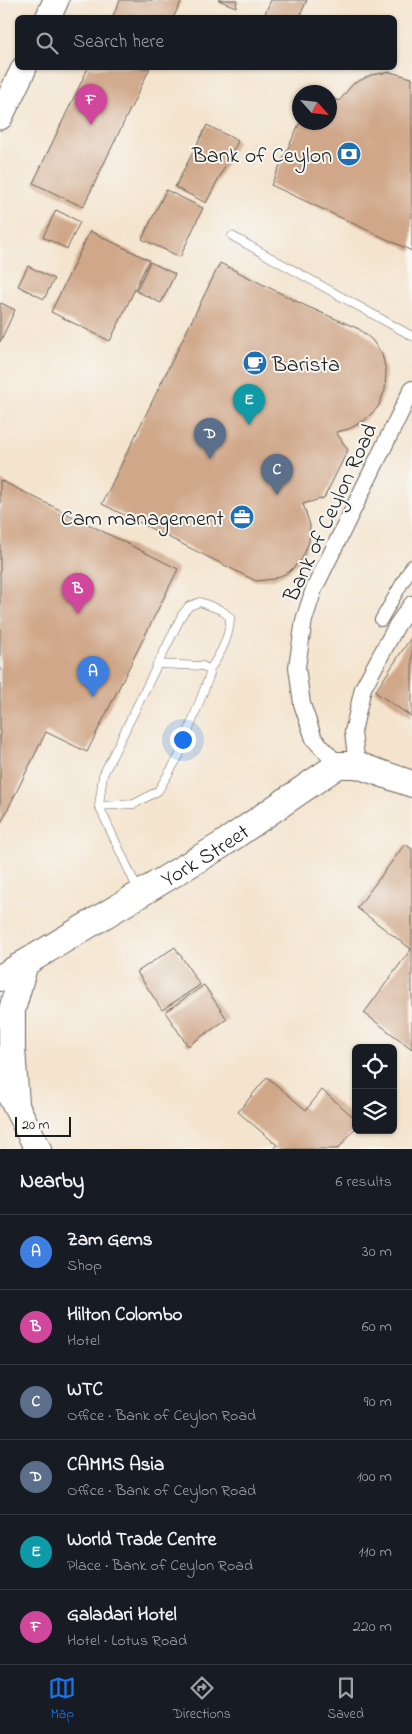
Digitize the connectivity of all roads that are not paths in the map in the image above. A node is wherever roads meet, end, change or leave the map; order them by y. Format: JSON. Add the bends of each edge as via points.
{"nodes":[{"id":1,"x":56,"y":0,"type":"edge"},
{"id":2,"x":49,"y":15,"type":"edge"},
{"id":3,"x":23,"y":70,"type":"edge"},
{"id":4,"x":0,"y":117,"type":"edge"},
{"id":5,"x":232,"y":236,"type":"dead end"},
{"id":6,"x":412,"y":336,"type":"edge"},
{"id":7,"x":412,"y":389,"type":"edge"},
{"id":8,"x":412,"y":566,"type":"edge"},
{"id":9,"x":412,"y":604,"type":"edge"},
{"id":10,"x":381,"y":620,"type":"dead end"},
{"id":11,"x":157,"y":664,"type":"junction"},
{"id":12,"x":209,"y":670,"type":"junction"},
{"id":13,"x":348,"y":765,"type":"junction"},
{"id":14,"x":412,"y":784,"type":"edge"},
{"id":15,"x":99,"y":806,"type":"junction"},
{"id":16,"x":140,"y":894,"type":"junction"},
{"id":17,"x":0,"y":955,"type":"edge"},
{"id":18,"x":25,"y":963,"type":"junction"},
{"id":19,"x":0,"y":978,"type":"edge"},
{"id":20,"x":0,"y":1075,"type":"edge"},
{"id":21,"x":8,"y":1098,"type":"edge"},
{"id":22,"x":38,"y":1149,"type":"edge"}],
"edges":[{"from":1,"to":2,"type":"main road"},
{"from":3,"to":4,"type":"main road"},
{"from":5,"to":6,"type":"lane"},
{"from":7,"to":13,"type":"street","name":"Bank of Ceylon Road","via":[[314,589],[304,620],[297,667],[302,704],[314,739]]},
{"from":8,"to":10,"type":"street"},
{"from":9,"to":13,"type":"street","via":[[363,688]]},
{"from":11,"to":12,"type":"lane","via":[[204,666]]},
{"from":11,"to":12,"type":"lane","via":[[182,615],[189,606],[200,602],[230,617],[230,629],[224,645]]},
{"from":11,"to":15,"type":"lane","via":[[102,775]]},
{"from":12,"to":15,"type":"lane","via":[[210,679],[179,756],[158,791],[134,804]]},
{"from":13,"to":14,"type":"highway"},
{"from":13,"to":16,"type":"highway","name":"York Street"},
{"from":15,"to":16,"type":"lane"},
{"from":16,"to":18,"type":"highway","name":"York Street"},
{"from":17,"to":18,"type":"highway"},
{"from":18,"to":19,"type":"highway","name":"York Street"},
{"from":18,"to":21,"type":"highway","via":[[12,1010]]},
{"from":20,"to":21,"type":"highway"},
{"from":21,"to":22,"type":"highway"}]}
